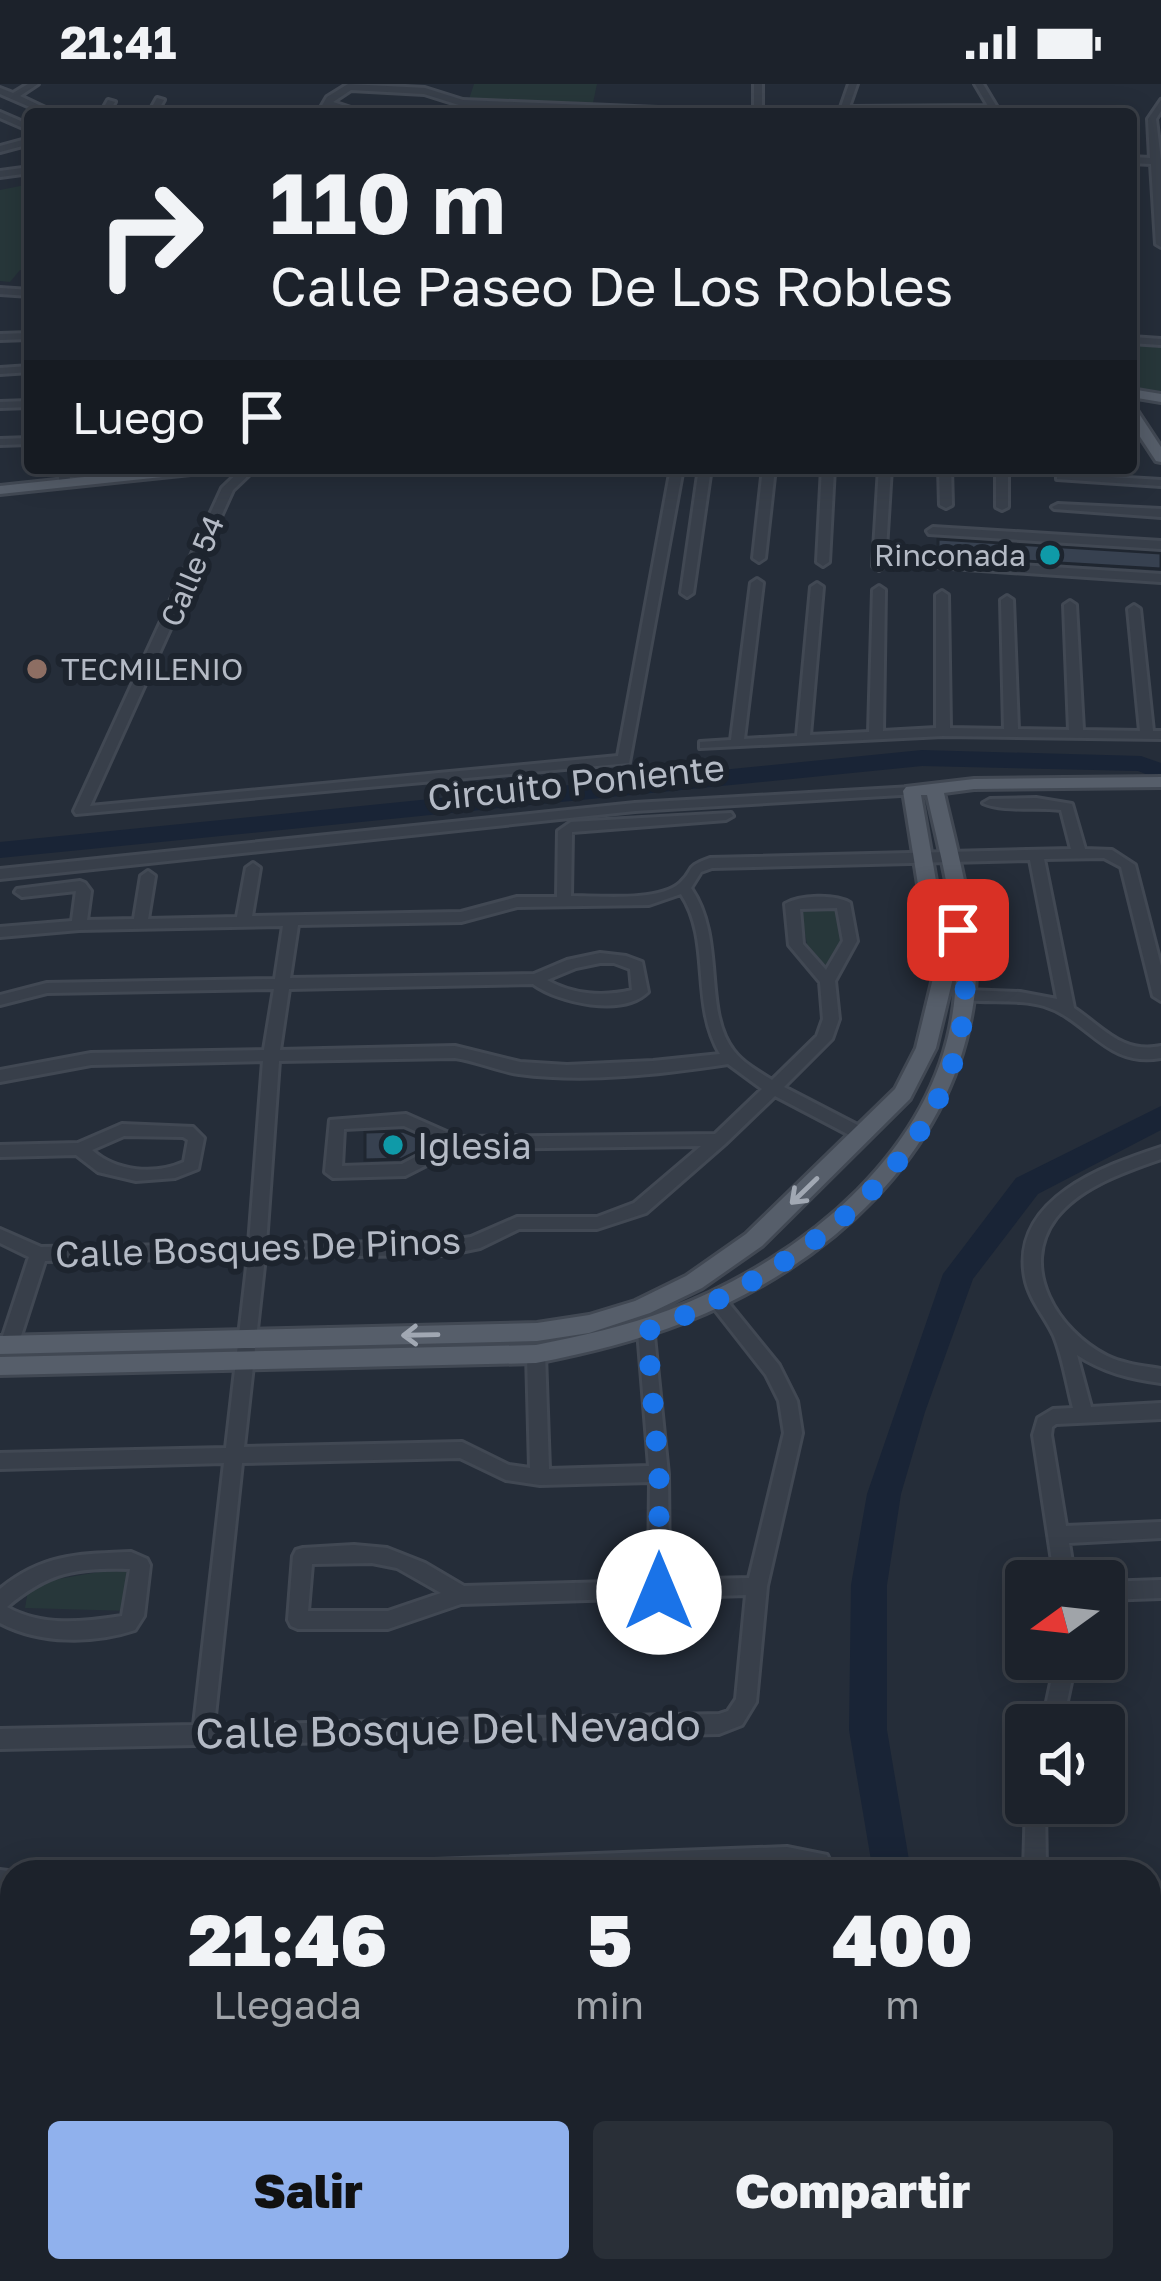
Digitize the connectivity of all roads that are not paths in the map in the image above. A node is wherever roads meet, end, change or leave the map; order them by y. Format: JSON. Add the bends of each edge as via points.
{"nodes":[{"id":1,"x":34,"y":84,"type":"edge"},
{"id":2,"x":444,"y":84,"type":"edge"},
{"id":3,"x":464,"y":84,"type":"edge"},
{"id":4,"x":352,"y":86,"type":"edge"},
{"id":5,"x":0,"y":91,"type":"edge"},
{"id":6,"x":440,"y":96,"type":"junction"},
{"id":7,"x":13,"y":97,"type":"junction"},
{"id":8,"x":160,"y":100,"type":"dead end"},
{"id":9,"x":111,"y":101,"type":"dead end"},
{"id":10,"x":1161,"y":103,"type":"edge"},
{"id":11,"x":39,"y":108,"type":"edge"},
{"id":12,"x":107,"y":108,"type":"edge"},
{"id":13,"x":155,"y":108,"type":"edge"},
{"id":14,"x":325,"y":108,"type":"edge"},
{"id":15,"x":461,"y":108,"type":"edge"},
{"id":16,"x":1137,"y":160,"type":"edge"},
{"id":17,"x":1156,"y":161,"type":"junction"},
{"id":18,"x":1161,"y":244,"type":"edge"},
{"id":19,"x":1153,"y":432,"type":"edge"},
{"id":20,"x":1161,"y":458,"type":"edge"},
{"id":21,"x":101,"y":474,"type":"edge"},
{"id":22,"x":243,"y":474,"type":"edge"},
{"id":23,"x":676,"y":474,"type":"edge"},
{"id":24,"x":704,"y":474,"type":"edge"},
{"id":25,"x":768,"y":474,"type":"edge"},
{"id":26,"x":828,"y":474,"type":"edge"},
{"id":27,"x":885,"y":474,"type":"edge"},
{"id":28,"x":945,"y":474,"type":"edge"},
{"id":29,"x":1002,"y":474,"type":"edge"},
{"id":30,"x":65,"y":476,"type":"edge"},
{"id":31,"x":1061,"y":477,"type":"dead end"},
{"id":32,"x":1161,"y":482,"type":"edge"},
{"id":33,"x":0,"y":490,"type":"edge"},
{"id":34,"x":946,"y":505,"type":"dead end"},
{"id":35,"x":1003,"y":507,"type":"dead end"},
{"id":36,"x":1058,"y":507,"type":"dead end"},
{"id":37,"x":1161,"y":513,"type":"edge"},
{"id":38,"x":670,"y":514,"type":"junction"},
{"id":39,"x":697,"y":516,"type":"junction"},
{"id":40,"x":933,"y":531,"type":"dead end"},
{"id":41,"x":1161,"y":545,"type":"edge"},
{"id":42,"x":759,"y":558,"type":"dead end"},
{"id":43,"x":823,"y":562,"type":"dead end"},
{"id":44,"x":940,"y":564,"type":"dead end"},
{"id":45,"x":879,"y":566,"type":"dead end"},
{"id":46,"x":1161,"y":578,"type":"edge"},
{"id":47,"x":757,"y":583,"type":"dead end"},
{"id":48,"x":817,"y":587,"type":"dead end"},
{"id":49,"x":879,"y":590,"type":"dead end"},
{"id":50,"x":687,"y":592,"type":"dead end"},
{"id":51,"x":942,"y":595,"type":"dead end"},
{"id":52,"x":1006,"y":600,"type":"dead end"},
{"id":53,"x":1070,"y":604,"type":"dead end"},
{"id":54,"x":1134,"y":609,"type":"dead end"},
{"id":55,"x":1011,"y":731,"type":"junction"},
{"id":56,"x":1076,"y":731,"type":"junction"},
{"id":57,"x":943,"y":732,"type":"junction"},
{"id":58,"x":1154,"y":735,"type":"edge"},
{"id":59,"x":876,"y":736,"type":"junction"},
{"id":60,"x":803,"y":740,"type":"junction"},
{"id":61,"x":736,"y":744,"type":"junction"},
{"id":62,"x":704,"y":746,"type":"dead end"},
{"id":63,"x":1161,"y":782,"type":"edge"},
{"id":64,"x":923,"y":790,"type":"junction"},
{"id":65,"x":991,"y":803,"type":"dead end"},
{"id":66,"x":726,"y":815,"type":"dead end"},
{"id":67,"x":1079,"y":853,"type":"junction"},
{"id":68,"x":1036,"y":856,"type":"junction"},
{"id":69,"x":937,"y":858,"type":"junction"},
{"id":70,"x":253,"y":868,"type":"dead end"},
{"id":71,"x":0,"y":874,"type":"edge"},
{"id":72,"x":148,"y":876,"type":"dead end"},
{"id":73,"x":684,"y":888,"type":"junction"},
{"id":74,"x":22,"y":892,"type":"dead end"},
{"id":75,"x":564,"y":900,"type":"junction"},
{"id":76,"x":244,"y":921,"type":"junction"},
{"id":77,"x":291,"y":921,"type":"junction"},
{"id":78,"x":140,"y":924,"type":"junction"},
{"id":79,"x":79,"y":925,"type":"junction"},
{"id":80,"x":0,"y":932,"type":"edge"},
{"id":81,"x":536,"y":979,"type":"junction"},
{"id":82,"x":827,"y":981,"type":"junction"},
{"id":83,"x":279,"y":984,"type":"junction"},
{"id":84,"x":965,"y":995,"type":"junction"},
{"id":85,"x":1161,"y":996,"type":"edge"},
{"id":86,"x":0,"y":1000,"type":"edge"},
{"id":87,"x":1067,"y":1011,"type":"junction"},
{"id":88,"x":272,"y":1052,"type":"junction"},
{"id":89,"x":1161,"y":1052,"type":"edge"},
{"id":90,"x":729,"y":1058,"type":"junction"},
{"id":91,"x":0,"y":1076,"type":"edge"},
{"id":92,"x":772,"y":1085,"type":"junction"},
{"id":93,"x":903,"y":1094,"type":"junction"},
{"id":94,"x":935,"y":1104,"type":"junction"},
{"id":95,"x":863,"y":1135,"type":"junction"},
{"id":96,"x":719,"y":1140,"type":"junction"},
{"id":97,"x":456,"y":1143,"type":"junction"},
{"id":98,"x":80,"y":1149,"type":"junction"},
{"id":99,"x":0,"y":1151,"type":"edge"},
{"id":100,"x":1161,"y":1153,"type":"edge"},
{"id":101,"x":0,"y":1235,"type":"edge"},
{"id":102,"x":754,"y":1240,"type":"junction"},
{"id":103,"x":257,"y":1250,"type":"junction"},
{"id":104,"x":39,"y":1254,"type":"junction"},
{"id":105,"x":779,"y":1262,"type":"junction"},
{"id":106,"x":718,"y":1301,"type":"junction"},
{"id":107,"x":647,"y":1331,"type":"junction"},
{"id":108,"x":1062,"y":1334,"type":"junction"},
{"id":109,"x":537,"y":1343,"type":"junction"},
{"id":110,"x":243,"y":1348,"type":"junction"},
{"id":111,"x":3,"y":1352,"type":"edge"},
{"id":112,"x":1161,"y":1376,"type":"edge"},
{"id":113,"x":1161,"y":1411,"type":"edge"},
{"id":114,"x":1084,"y":1414,"type":"junction"},
{"id":115,"x":234,"y":1453,"type":"junction"},
{"id":116,"x":0,"y":1461,"type":"edge"},
{"id":117,"x":659,"y":1474,"type":"junction"},
{"id":118,"x":540,"y":1477,"type":"junction"},
{"id":119,"x":1161,"y":1529,"type":"edge"},
{"id":120,"x":1059,"y":1535,"type":"junction"},
{"id":121,"x":1062,"y":1560,"type":"edge"},
{"id":122,"x":757,"y":1586,"type":"junction"},
{"id":123,"x":1161,"y":1589,"type":"edge"},
{"id":124,"x":1125,"y":1590,"type":"edge"},
{"id":125,"x":659,"y":1592,"type":"junction"},
{"id":126,"x":461,"y":1595,"type":"junction"},
{"id":127,"x":0,"y":1601,"type":"edge"},
{"id":128,"x":0,"y":1613,"type":"edge"},
{"id":129,"x":203,"y":1732,"type":"junction"},
{"id":130,"x":0,"y":1739,"type":"edge"},
{"id":131,"x":1035,"y":1824,"type":"edge"},
{"id":132,"x":717,"y":1860,"type":"edge"},
{"id":133,"x":798,"y":1860,"type":"edge"},
{"id":134,"x":1035,"y":1860,"type":"edge"}],
"edges":[{"from":1,"to":7,"type":"street"},
{"from":2,"to":6,"type":"street"},
{"from":3,"to":15,"type":"street"},
{"from":4,"to":6,"type":"street"},
{"from":4,"to":14,"type":"street"},
{"from":5,"to":7,"type":"street"},
{"from":6,"to":15,"type":"street"},
{"from":7,"to":11,"type":"street"},
{"from":8,"to":13,"type":"street"},
{"from":9,"to":12,"type":"street"},
{"from":10,"to":17,"type":"street","via":[[1153,119]]},
{"from":16,"to":17,"type":"street"},
{"from":17,"to":18,"type":"street"},
{"from":19,"to":20,"type":"main road"},
{"from":21,"to":30,"type":"main road"},
{"from":22,"to":38,"type":"street","name":"Calle 54","via":[[228,488],[81,811],[624,760]]},
{"from":23,"to":38,"type":"street"},
{"from":24,"to":39,"type":"street"},
{"from":25,"to":42,"type":"street"},
{"from":26,"to":43,"type":"street"},
{"from":27,"to":45,"type":"street"},
{"from":28,"to":34,"type":"street"},
{"from":29,"to":35,"type":"street"},
{"from":30,"to":33,"type":"main road"},
{"from":31,"to":32,"type":"street"},
{"from":36,"to":37,"type":"street"},
{"from":38,"to":39,"type":"street"},
{"from":39,"to":50,"type":"street"},
{"from":40,"to":41,"type":"street"},
{"from":44,"to":46,"type":"street"},
{"from":47,"to":61,"type":"street"},
{"from":48,"to":60,"type":"street"},
{"from":49,"to":59,"type":"street"},
{"from":51,"to":57,"type":"street"},
{"from":52,"to":55,"type":"street"},
{"from":53,"to":56,"type":"street"},
{"from":54,"to":58,"type":"street"},
{"from":55,"to":56,"type":"street"},
{"from":55,"to":57,"type":"street"},
{"from":56,"to":58,"type":"street"},
{"from":57,"to":59,"type":"street"},
{"from":59,"to":60,"type":"street"},
{"from":60,"to":61,"type":"street"},
{"from":61,"to":62,"type":"street"},
{"from":63,"to":64,"type":"main road","name":"Circuito Poniente"},
{"from":64,"to":69,"type":"main road"},
{"from":64,"to":71,"type":"street","name":"Circuito Poniente","via":[[678,803]]},
{"from":65,"to":67,"type":"street","via":[[1067,807]]},
{"from":66,"to":75,"type":"street","via":[[572,826],[565,831]]},
{"from":67,"to":68,"type":"street"},
{"from":67,"to":85,"type":"street","via":[[1120,856],[1128,865]]},
{"from":68,"to":69,"type":"street"},
{"from":68,"to":87,"type":"street"},
{"from":69,"to":73,"type":"street","via":[[710,863]]},
{"from":69,"to":84,"type":"main road"},
{"from":69,"to":93,"type":"main road","via":[[942,997]]},
{"from":70,"to":76,"type":"street"},
{"from":72,"to":78,"type":"street"},
{"from":73,"to":75,"type":"street","via":[[649,900]]},
{"from":73,"to":90,"type":"street","via":[[696,906],[715,1032]]},
{"from":74,"to":79,"type":"street","via":[[83,888]]},
{"from":75,"to":77,"type":"street","via":[[461,917]]},
{"from":76,"to":77,"type":"street"},
{"from":76,"to":78,"type":"street"},
{"from":77,"to":83,"type":"street"},
{"from":78,"to":79,"type":"street"},
{"from":79,"to":80,"type":"street"},
{"from":81,"to":81,"type":"street","via":[[577,961],[634,961],[640,992],[574,1000]]},
{"from":81,"to":83,"type":"street"},
{"from":82,"to":82,"type":"street","name":"Calle Bosques De Pinos","via":[[796,945],[792,904],[843,903],[850,941]]},
{"from":82,"to":92,"type":"street","name":"Calle Bosques De Pinos","via":[[824,1039]]},
{"from":83,"to":86,"type":"street","via":[[47,988]]},
{"from":83,"to":88,"type":"street"},
{"from":84,"to":87,"type":"street","via":[[1020,997]]},
{"from":84,"to":94,"type":"main road"},
{"from":87,"to":89,"type":"street","via":[[1126,1053]]},
{"from":88,"to":90,"type":"street","via":[[455,1052],[523,1068]]},
{"from":88,"to":91,"type":"street","via":[[91,1059]]},
{"from":88,"to":103,"type":"street"},
{"from":90,"to":92,"type":"street"},
{"from":92,"to":95,"type":"street"},
{"from":92,"to":96,"type":"street","name":"Calle Bosques De Pinos"},
{"from":93,"to":94,"type":"main road"},
{"from":93,"to":95,"type":"main road"},
{"from":94,"to":105,"type":"main road","via":[[856,1206]]},
{"from":95,"to":102,"type":"main road","one_way":true},
{"from":96,"to":97,"type":"street"},
{"from":96,"to":103,"type":"street","name":"Calle Bosques De Pinos","via":[[621,1218],[517,1223],[446,1248]]},
{"from":97,"to":97,"type":"street","via":[[405,1170],[333,1172],[336,1124],[406,1120]]},
{"from":98,"to":98,"type":"street","via":[[116,1172],[182,1172],[192,1165],[196,1138],[122,1130]]},
{"from":98,"to":99,"type":"street"},
{"from":100,"to":108,"type":"street","via":[[1083,1186],[1049,1215],[1031,1265]]},
{"from":101,"to":104,"type":"street","name":"Calle Bosques De Pinos"},
{"from":102,"to":105,"type":"main road"},
{"from":102,"to":109,"type":"main road","via":[[668,1297]]},
{"from":103,"to":104,"type":"street","name":"Calle Bosques De Pinos"},
{"from":103,"to":110,"type":"street"},
{"from":104,"to":111,"type":"street"},
{"from":105,"to":106,"type":"main road"},
{"from":106,"to":107,"type":"main road"},
{"from":106,"to":122,"type":"street","name":"Calle Bosque Del Nevado","via":[[773,1370],[793,1433]]},
{"from":107,"to":109,"type":"main road"},
{"from":107,"to":117,"type":"street"},
{"from":108,"to":112,"type":"street","via":[[1096,1359]]},
{"from":108,"to":114,"type":"street"},
{"from":109,"to":110,"type":"main road"},
{"from":109,"to":118,"type":"street"},
{"from":110,"to":111,"type":"main road"},
{"from":110,"to":115,"type":"street"},
{"from":113,"to":114,"type":"street"},
{"from":114,"to":120,"type":"street","via":[[1053,1417],[1042,1435]]},
{"from":115,"to":116,"type":"street"},
{"from":115,"to":118,"type":"street","via":[[462,1450],[506,1472]]},
{"from":115,"to":129,"type":"street"},
{"from":117,"to":118,"type":"street"},
{"from":117,"to":125,"type":"street"},
{"from":119,"to":120,"type":"street"},
{"from":120,"to":121,"type":"street"},
{"from":122,"to":125,"type":"street"},
{"from":122,"to":129,"type":"street","name":"Calle Bosque Del Nevado","via":[[746,1702],[719,1724]]},
{"from":123,"to":124,"type":"street"},
{"from":125,"to":126,"type":"street"},
{"from":126,"to":126,"type":"street","via":[[388,1620],[298,1620],[303,1556],[381,1552]]},
{"from":127,"to":128,"type":"street","via":[[51,1565],[140,1565],[128,1624],[35,1629]]},
{"from":129,"to":130,"type":"street","name":"Calle Bosque Del Nevado"},
{"from":131,"to":134,"type":"street"},
{"from":132,"to":133,"type":"street"}]}
